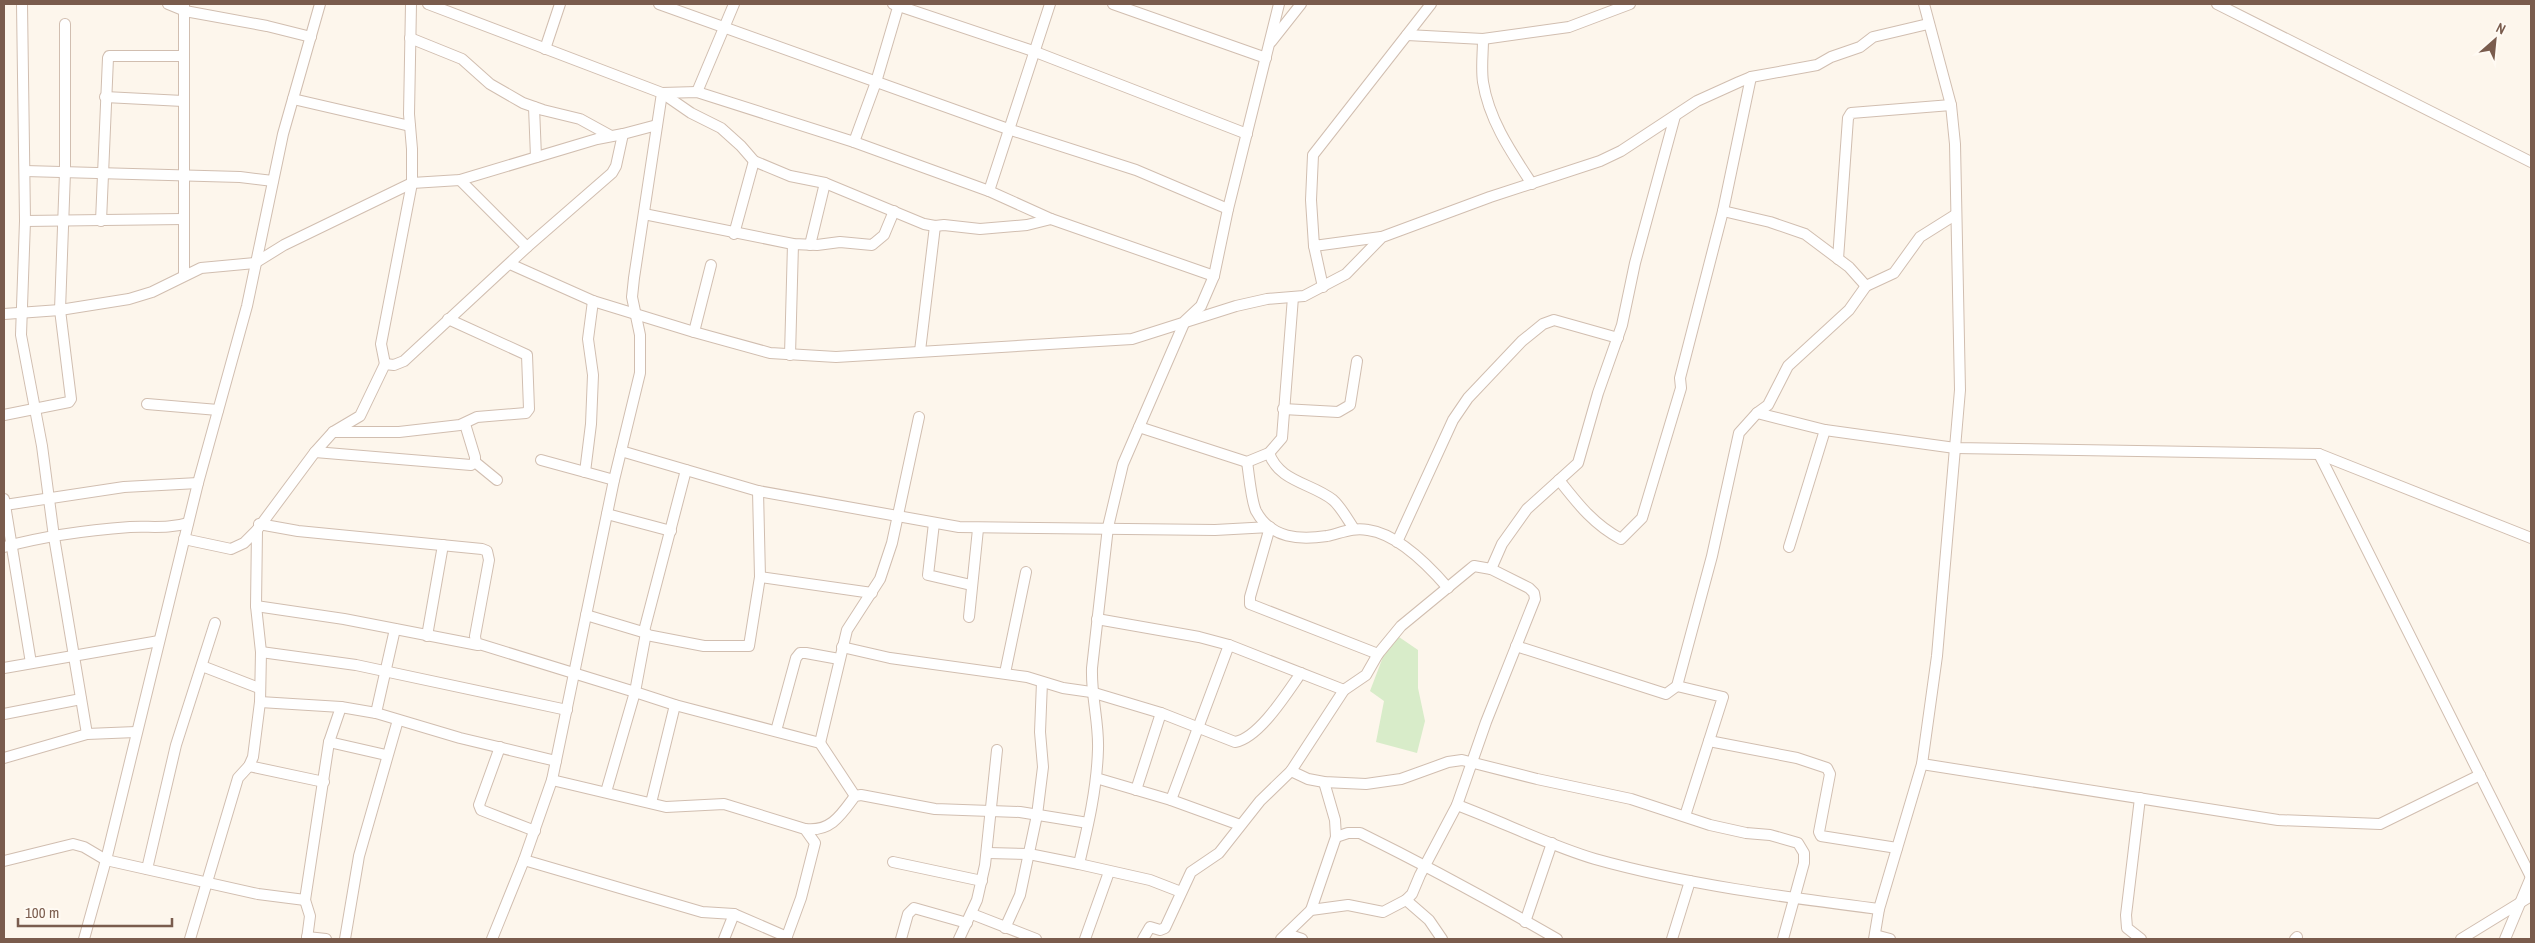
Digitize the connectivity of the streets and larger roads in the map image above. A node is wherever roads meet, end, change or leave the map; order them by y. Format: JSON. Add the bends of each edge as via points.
{"nodes":[{"id":1,"x":22,"y":4,"type":"edge"},
{"id":2,"x":168,"y":4,"type":"edge"},
{"id":3,"x":320,"y":4,"type":"edge"},
{"id":4,"x":411,"y":4,"type":"edge"},
{"id":5,"x":428,"y":4,"type":"edge"},
{"id":6,"x":560,"y":4,"type":"edge"},
{"id":7,"x":659,"y":4,"type":"edge"},
{"id":8,"x":734,"y":4,"type":"edge"},
{"id":9,"x":896,"y":4,"type":"edge"},
{"id":10,"x":1050,"y":4,"type":"edge"},
{"id":11,"x":1113,"y":4,"type":"edge"},
{"id":12,"x":1279,"y":4,"type":"edge"},
{"id":13,"x":1302,"y":4,"type":"edge"},
{"id":14,"x":1431,"y":4,"type":"edge"},
{"id":15,"x":1630,"y":4,"type":"edge"},
{"id":16,"x":1924,"y":4,"type":"edge"},
{"id":17,"x":2217,"y":4,"type":"edge"},
{"id":18,"x":184,"y":7,"type":"edge"},
{"id":19,"x":65,"y":24,"type":"dead end"},
{"id":20,"x":1928,"y":24,"type":"junction"},
{"id":21,"x":725,"y":28,"type":"junction"},
{"id":22,"x":1407,"y":35,"type":"junction"},
{"id":23,"x":311,"y":37,"type":"junction"},
{"id":24,"x":410,"y":38,"type":"junction"},
{"id":25,"x":1483,"y":39,"type":"junction"},
{"id":26,"x":1269,"y":46,"type":"junction"},
{"id":27,"x":545,"y":49,"type":"junction"},
{"id":28,"x":1033,"y":51,"type":"junction"},
{"id":29,"x":184,"y":56,"type":"junction"},
{"id":30,"x":1266,"y":58,"type":"junction"},
{"id":31,"x":1751,"y":77,"type":"junction"},
{"id":32,"x":876,"y":82,"type":"junction"},
{"id":33,"x":697,"y":92,"type":"junction"},
{"id":34,"x":662,"y":93,"type":"junction"},
{"id":35,"x":105,"y":97,"type":"junction"},
{"id":36,"x":293,"y":99,"type":"junction"},
{"id":37,"x":183,"y":101,"type":"junction"},
{"id":38,"x":1951,"y":106,"type":"junction"},
{"id":39,"x":534,"y":107,"type":"junction"},
{"id":40,"x":1674,"y":116,"type":"junction"},
{"id":41,"x":657,"y":125,"type":"junction"},
{"id":42,"x":410,"y":126,"type":"junction"},
{"id":43,"x":1008,"y":129,"type":"junction"},
{"id":44,"x":623,"y":134,"type":"junction"},
{"id":45,"x":1247,"y":134,"type":"junction"},
{"id":46,"x":611,"y":136,"type":"junction"},
{"id":47,"x":854,"y":142,"type":"junction"},
{"id":48,"x":536,"y":157,"type":"junction"},
{"id":49,"x":754,"y":161,"type":"junction"},
{"id":50,"x":2531,"y":162,"type":"edge"},
{"id":51,"x":24,"y":170,"type":"junction"},
{"id":52,"x":65,"y":172,"type":"junction"},
{"id":53,"x":102,"y":172,"type":"junction"},
{"id":54,"x":182,"y":175,"type":"junction"},
{"id":55,"x":460,"y":180,"type":"junction"},
{"id":56,"x":273,"y":181,"type":"junction"},
{"id":57,"x":412,"y":183,"type":"junction"},
{"id":58,"x":824,"y":183,"type":"junction"},
{"id":59,"x":1532,"y":184,"type":"junction"},
{"id":60,"x":989,"y":191,"type":"junction"},
{"id":61,"x":1228,"y":208,"type":"junction"},
{"id":62,"x":894,"y":211,"type":"junction"},
{"id":63,"x":1723,"y":211,"type":"junction"},
{"id":64,"x":644,"y":214,"type":"junction"},
{"id":65,"x":1955,"y":215,"type":"junction"},
{"id":66,"x":183,"y":219,"type":"junction"},
{"id":67,"x":1051,"y":219,"type":"junction"},
{"id":68,"x":102,"y":220,"type":"junction"},
{"id":69,"x":25,"y":221,"type":"junction"},
{"id":70,"x":64,"y":221,"type":"junction"},
{"id":71,"x":935,"y":226,"type":"junction"},
{"id":72,"x":734,"y":234,"type":"junction"},
{"id":73,"x":1382,"y":237,"type":"junction"},
{"id":74,"x":793,"y":244,"type":"junction"},
{"id":75,"x":810,"y":245,"type":"junction"},
{"id":76,"x":1314,"y":246,"type":"junction"},
{"id":77,"x":527,"y":247,"type":"junction"},
{"id":78,"x":1838,"y":259,"type":"junction"},
{"id":79,"x":255,"y":263,"type":"junction"},
{"id":80,"x":510,"y":264,"type":"junction"},
{"id":81,"x":711,"y":265,"type":"dead end"},
{"id":82,"x":184,"y":275,"type":"junction"},
{"id":83,"x":1214,"y":276,"type":"junction"},
{"id":84,"x":1866,"y":286,"type":"junction"},
{"id":85,"x":1323,"y":287,"type":"junction"},
{"id":86,"x":1294,"y":297,"type":"junction"},
{"id":87,"x":594,"y":301,"type":"junction"},
{"id":88,"x":60,"y":310,"type":"junction"},
{"id":89,"x":21,"y":313,"type":"junction"},
{"id":90,"x":4,"y":314,"type":"edge"},
{"id":91,"x":634,"y":314,"type":"junction"},
{"id":92,"x":448,"y":319,"type":"junction"},
{"id":93,"x":1185,"y":321,"type":"junction"},
{"id":94,"x":694,"y":332,"type":"junction"},
{"id":95,"x":1618,"y":338,"type":"junction"},
{"id":96,"x":920,"y":351,"type":"junction"},
{"id":97,"x":790,"y":355,"type":"junction"},
{"id":98,"x":1357,"y":361,"type":"dead end"},
{"id":99,"x":385,"y":364,"type":"junction"},
{"id":100,"x":147,"y":404,"type":"dead end"},
{"id":101,"x":33,"y":409,"type":"junction"},
{"id":102,"x":1283,"y":409,"type":"junction"},
{"id":103,"x":218,"y":410,"type":"junction"},
{"id":104,"x":1757,"y":413,"type":"junction"},
{"id":105,"x":4,"y":414,"type":"edge"},
{"id":106,"x":919,"y":417,"type":"dead end"},
{"id":107,"x":465,"y":424,"type":"junction"},
{"id":108,"x":1139,"y":427,"type":"junction"},
{"id":109,"x":1825,"y":430,"type":"junction"},
{"id":110,"x":334,"y":432,"type":"junction"},
{"id":111,"x":1955,"y":448,"type":"junction"},
{"id":112,"x":621,"y":451,"type":"junction"},
{"id":113,"x":315,"y":452,"type":"junction"},
{"id":114,"x":1269,"y":453,"type":"junction"},
{"id":115,"x":2318,"y":454,"type":"junction"},
{"id":116,"x":541,"y":460,"type":"dead end"},
{"id":117,"x":475,"y":462,"type":"junction"},
{"id":118,"x":1247,"y":462,"type":"junction"},
{"id":119,"x":686,"y":470,"type":"junction"},
{"id":120,"x":585,"y":472,"type":"junction"},
{"id":121,"x":496,"y":480,"type":"dead end"},
{"id":122,"x":614,"y":480,"type":"junction"},
{"id":123,"x":1559,"y":480,"type":"junction"},
{"id":124,"x":198,"y":483,"type":"junction"},
{"id":125,"x":758,"y":491,"type":"junction"},
{"id":126,"x":49,"y":496,"type":"junction"},
{"id":127,"x":4,"y":501,"type":"edge"},
{"id":128,"x":607,"y":514,"type":"junction"},
{"id":129,"x":898,"y":517,"type":"junction"},
{"id":130,"x":188,"y":523,"type":"junction"},
{"id":131,"x":934,"y":523,"type":"junction"},
{"id":132,"x":1270,"y":526,"type":"junction"},
{"id":133,"x":258,"y":527,"type":"junction"},
{"id":134,"x":1108,"y":527,"type":"junction"},
{"id":135,"x":978,"y":529,"type":"junction"},
{"id":136,"x":1354,"y":529,"type":"junction"},
{"id":137,"x":671,"y":531,"type":"junction"},
{"id":138,"x":54,"y":537,"type":"junction"},
{"id":139,"x":2531,"y":538,"type":"edge"},
{"id":140,"x":184,"y":539,"type":"junction"},
{"id":141,"x":1397,"y":542,"type":"junction"},
{"id":142,"x":443,"y":545,"type":"junction"},
{"id":143,"x":7,"y":546,"type":"edge"},
{"id":144,"x":1789,"y":547,"type":"dead end"},
{"id":145,"x":1491,"y":569,"type":"junction"},
{"id":146,"x":1026,"y":572,"type":"dead end"},
{"id":147,"x":760,"y":577,"type":"junction"},
{"id":148,"x":971,"y":585,"type":"junction"},
{"id":149,"x":1448,"y":588,"type":"junction"},
{"id":150,"x":872,"y":593,"type":"junction"},
{"id":151,"x":256,"y":606,"type":"junction"},
{"id":152,"x":586,"y":615,"type":"junction"},
{"id":153,"x":969,"y":617,"type":"dead end"},
{"id":154,"x":1097,"y":618,"type":"junction"},
{"id":155,"x":215,"y":623,"type":"dead end"},
{"id":156,"x":395,"y":629,"type":"junction"},
{"id":157,"x":645,"y":633,"type":"junction"},
{"id":158,"x":427,"y":636,"type":"junction"},
{"id":159,"x":159,"y":641,"type":"junction"},
{"id":160,"x":478,"y":645,"type":"junction"},
{"id":161,"x":1229,"y":645,"type":"junction"},
{"id":162,"x":1516,"y":646,"type":"junction"},
{"id":163,"x":842,"y":647,"type":"junction"},
{"id":164,"x":262,"y":652,"type":"junction"},
{"id":165,"x":74,"y":654,"type":"junction"},
{"id":166,"x":1378,"y":654,"type":"junction"},
{"id":167,"x":839,"y":659,"type":"junction"},
{"id":168,"x":31,"y":663,"type":"junction"},
{"id":169,"x":202,"y":666,"type":"junction"},
{"id":170,"x":4,"y":668,"type":"edge"},
{"id":171,"x":386,"y":671,"type":"junction"},
{"id":172,"x":574,"y":673,"type":"junction"},
{"id":173,"x":1006,"y":673,"type":"junction"},
{"id":174,"x":1301,"y":673,"type":"junction"},
{"id":175,"x":1042,"y":682,"type":"junction"},
{"id":176,"x":1677,"y":686,"type":"junction"},
{"id":177,"x":259,"y":688,"type":"junction"},
{"id":178,"x":1344,"y":690,"type":"junction"},
{"id":179,"x":635,"y":692,"type":"junction"},
{"id":180,"x":1091,"y":692,"type":"junction"},
{"id":181,"x":81,"y":698,"type":"junction"},
{"id":182,"x":260,"y":702,"type":"junction"},
{"id":183,"x":674,"y":705,"type":"junction"},
{"id":184,"x":341,"y":707,"type":"junction"},
{"id":185,"x":567,"y":710,"type":"junction"},
{"id":186,"x":376,"y":713,"type":"junction"},
{"id":187,"x":1161,"y":713,"type":"junction"},
{"id":188,"x":4,"y":714,"type":"edge"},
{"id":189,"x":398,"y":720,"type":"junction"},
{"id":190,"x":1197,"y":727,"type":"junction"},
{"id":191,"x":776,"y":731,"type":"junction"},
{"id":192,"x":136,"y":732,"type":"junction"},
{"id":193,"x":87,"y":734,"type":"junction"},
{"id":194,"x":1709,"y":741,"type":"junction"},
{"id":195,"x":329,"y":742,"type":"junction"},
{"id":196,"x":820,"y":743,"type":"junction"},
{"id":197,"x":500,"y":747,"type":"junction"},
{"id":198,"x":997,"y":750,"type":"dead end"},
{"id":199,"x":386,"y":755,"type":"junction"},
{"id":200,"x":4,"y":758,"type":"edge"},
{"id":201,"x":556,"y":761,"type":"junction"},
{"id":202,"x":1472,"y":763,"type":"junction"},
{"id":203,"x":1922,"y":764,"type":"junction"},
{"id":204,"x":249,"y":766,"type":"junction"},
{"id":205,"x":1291,"y":771,"type":"junction"},
{"id":206,"x":2480,"y":775,"type":"junction"},
{"id":207,"x":1096,"y":778,"type":"junction"},
{"id":208,"x":552,"y":780,"type":"junction"},
{"id":209,"x":324,"y":782,"type":"junction"},
{"id":210,"x":1324,"y":782,"type":"junction"},
{"id":211,"x":1136,"y":790,"type":"junction"},
{"id":212,"x":606,"y":792,"type":"junction"},
{"id":213,"x":855,"y":796,"type":"junction"},
{"id":214,"x":2140,"y":798,"type":"junction"},
{"id":215,"x":1171,"y":800,"type":"junction"},
{"id":216,"x":651,"y":803,"type":"junction"},
{"id":217,"x":1457,"y":805,"type":"junction"},
{"id":218,"x":990,"y":812,"type":"junction"},
{"id":219,"x":1037,"y":815,"type":"junction"},
{"id":220,"x":1684,"y":816,"type":"junction"},
{"id":221,"x":1088,"y":823,"type":"junction"},
{"id":222,"x":1240,"y":825,"type":"junction"},
{"id":223,"x":805,"y":829,"type":"junction"},
{"id":224,"x":534,"y":831,"type":"junction"},
{"id":225,"x":1336,"y":837,"type":"junction"},
{"id":226,"x":1552,"y":843,"type":"junction"},
{"id":227,"x":1898,"y":848,"type":"junction"},
{"id":228,"x":988,"y":853,"type":"junction"},
{"id":229,"x":1029,"y":854,"type":"junction"},
{"id":230,"x":106,"y":860,"type":"junction"},
{"id":231,"x":524,"y":860,"type":"junction"},
{"id":232,"x":4,"y":861,"type":"edge"},
{"id":233,"x":893,"y":862,"type":"dead end"},
{"id":234,"x":1079,"y":864,"type":"junction"},
{"id":235,"x":1426,"y":865,"type":"junction"},
{"id":236,"x":147,"y":869,"type":"junction"},
{"id":237,"x":1109,"y":872,"type":"junction"},
{"id":238,"x":2531,"y":877,"type":"edge"},
{"id":239,"x":982,"y":881,"type":"junction"},
{"id":240,"x":1690,"y":881,"type":"junction"},
{"id":241,"x":206,"y":883,"type":"junction"},
{"id":242,"x":1181,"y":892,"type":"junction"},
{"id":243,"x":2531,"y":896,"type":"edge"},
{"id":244,"x":1796,"y":899,"type":"junction"},
{"id":245,"x":305,"y":900,"type":"junction"},
{"id":246,"x":1406,"y":900,"type":"junction"},
{"id":247,"x":2521,"y":902,"type":"junction"},
{"id":248,"x":1880,"y":909,"type":"junction"},
{"id":249,"x":1311,"y":910,"type":"junction"},
{"id":250,"x":734,"y":914,"type":"junction"},
{"id":251,"x":969,"y":919,"type":"junction"},
{"id":252,"x":1524,"y":922,"type":"junction"},
{"id":253,"x":1005,"y":928,"type":"junction"},
{"id":254,"x":1284,"y":937,"type":"edge"},
{"id":255,"x":1874,"y":937,"type":"edge"},
{"id":256,"x":307,"y":938,"type":"edge"},
{"id":257,"x":786,"y":938,"type":"edge"},
{"id":258,"x":84,"y":939,"type":"edge"},
{"id":259,"x":190,"y":939,"type":"edge"},
{"id":260,"x":326,"y":939,"type":"edge"},
{"id":261,"x":345,"y":939,"type":"edge"},
{"id":262,"x":492,"y":939,"type":"edge"},
{"id":263,"x":724,"y":939,"type":"edge"},
{"id":264,"x":901,"y":939,"type":"edge"},
{"id":265,"x":959,"y":939,"type":"edge"},
{"id":266,"x":1036,"y":939,"type":"edge"},
{"id":267,"x":1085,"y":939,"type":"edge"},
{"id":268,"x":1143,"y":939,"type":"edge"},
{"id":269,"x":1302,"y":939,"type":"edge"},
{"id":270,"x":1442,"y":939,"type":"edge"},
{"id":271,"x":1557,"y":939,"type":"edge"},
{"id":272,"x":1672,"y":939,"type":"edge"},
{"id":273,"x":1783,"y":939,"type":"edge"},
{"id":274,"x":1890,"y":939,"type":"edge"},
{"id":275,"x":2141,"y":939,"type":"edge"},
{"id":276,"x":2461,"y":939,"type":"edge"},
{"id":277,"x":2505,"y":939,"type":"edge"}],
"edges":[{"from":1,"to":51,"type":"street"},
{"from":2,"to":18,"type":"street"},
{"from":3,"to":23,"type":"street"},
{"from":4,"to":24,"type":"street"},
{"from":5,"to":27,"type":"street"},
{"from":6,"to":27,"type":"street"},
{"from":7,"to":21,"type":"street"},
{"from":8,"to":21,"type":"street"},
{"from":9,"to":28,"type":"street"},
{"from":9,"to":32,"type":"street"},
{"from":10,"to":28,"type":"street"},
{"from":11,"to":30,"type":"street"},
{"from":12,"to":26,"type":"street"},
{"from":13,"to":26,"type":"street"},
{"from":14,"to":22,"type":"street"},
{"from":15,"to":25,"type":"street","via":[[1569,27]]},
{"from":16,"to":20,"type":"street"},
{"from":17,"to":50,"type":"street"},
{"from":18,"to":23,"type":"street"},
{"from":18,"to":29,"type":"street"},
{"from":19,"to":52,"type":"street"},
{"from":20,"to":31,"type":"street","via":[[1873,37],[1860,47],[1831,57],[1817,66]]},
{"from":20,"to":38,"type":"street"},
{"from":21,"to":32,"type":"street"},
{"from":21,"to":33,"type":"street"},
{"from":22,"to":25,"type":"street"},
{"from":22,"to":76,"type":"street","via":[[1313,155]]},
{"from":23,"to":36,"type":"street"},
{"from":24,"to":39,"type":"street","via":[[462,59],[490,84]]},
{"from":24,"to":42,"type":"street"},
{"from":25,"to":59,"type":"street","via":[[1483,80],[1487,103],[1504,140]]},
{"from":26,"to":30,"type":"street"},
{"from":27,"to":34,"type":"street"},
{"from":28,"to":43,"type":"street"},
{"from":28,"to":45,"type":"street"},
{"from":29,"to":35,"type":"street","via":[[109,56]]},
{"from":29,"to":37,"type":"street"},
{"from":30,"to":45,"type":"street"},
{"from":31,"to":40,"type":"street","via":[[1697,101]]},
{"from":31,"to":63,"type":"street"},
{"from":32,"to":43,"type":"street"},
{"from":32,"to":47,"type":"street"},
{"from":33,"to":34,"type":"street"},
{"from":33,"to":47,"type":"street"},
{"from":34,"to":41,"type":"street"},
{"from":34,"to":49,"type":"street","via":[[721,128]]},
{"from":35,"to":37,"type":"street"},
{"from":35,"to":53,"type":"street"},
{"from":36,"to":42,"type":"street"},
{"from":36,"to":56,"type":"street"},
{"from":37,"to":54,"type":"street"},
{"from":38,"to":65,"type":"street","via":[[1955,144]]},
{"from":38,"to":78,"type":"street","via":[[1851,113],[1848,118]]},
{"from":39,"to":46,"type":"street","via":[[580,120]]},
{"from":39,"to":48,"type":"street"},
{"from":40,"to":59,"type":"street","via":[[1622,151]]},
{"from":40,"to":95,"type":"street"},
{"from":41,"to":44,"type":"street"},
{"from":41,"to":64,"type":"street"},
{"from":42,"to":57,"type":"street"},
{"from":43,"to":60,"type":"street"},
{"from":43,"to":61,"type":"street","via":[[1136,170]]},
{"from":44,"to":46,"type":"street"},
{"from":44,"to":77,"type":"street","via":[[612,173]]},
{"from":45,"to":61,"type":"street"},
{"from":46,"to":48,"type":"street"},
{"from":47,"to":60,"type":"street"},
{"from":48,"to":55,"type":"street"},
{"from":49,"to":58,"type":"street","via":[[798,178]]},
{"from":49,"to":72,"type":"street"},
{"from":51,"to":52,"type":"street"},
{"from":51,"to":69,"type":"street"},
{"from":52,"to":53,"type":"street"},
{"from":52,"to":70,"type":"street"},
{"from":53,"to":54,"type":"street"},
{"from":53,"to":68,"type":"street"},
{"from":54,"to":56,"type":"street"},
{"from":54,"to":66,"type":"street"},
{"from":55,"to":57,"type":"street"},
{"from":55,"to":77,"type":"street"},
{"from":56,"to":79,"type":"street"},
{"from":57,"to":79,"type":"street","via":[[284,245]]},
{"from":57,"to":99,"type":"street","via":[[381,344]]},
{"from":58,"to":62,"type":"street"},
{"from":58,"to":75,"type":"street"},
{"from":59,"to":73,"type":"street"},
{"from":60,"to":67,"type":"street"},
{"from":61,"to":83,"type":"street"},
{"from":62,"to":71,"type":"street"},
{"from":62,"to":75,"type":"street","via":[[884,234],[872,245],[840,242]]},
{"from":63,"to":78,"type":"street","via":[[1805,234]]},
{"from":63,"to":123,"type":"street","via":[[1680,388],[1642,518],[1621,539],[1590,519]]},
{"from":64,"to":72,"type":"street"},
{"from":64,"to":91,"type":"street","via":[[634,278]]},
{"from":65,"to":84,"type":"street","via":[[1920,237],[1894,273]]},
{"from":65,"to":111,"type":"street","via":[[1960,372]]},
{"from":66,"to":68,"type":"street"},
{"from":66,"to":82,"type":"street"},
{"from":67,"to":71,"type":"street","via":[[1027,225],[980,229]]},
{"from":67,"to":83,"type":"street"},
{"from":68,"to":70,"type":"street"},
{"from":69,"to":70,"type":"street"},
{"from":69,"to":89,"type":"street"},
{"from":70,"to":88,"type":"street"},
{"from":71,"to":96,"type":"street"},
{"from":72,"to":74,"type":"street"},
{"from":73,"to":76,"type":"street"},
{"from":73,"to":85,"type":"street","via":[[1346,274]]},
{"from":74,"to":75,"type":"street"},
{"from":74,"to":97,"type":"street"},
{"from":76,"to":85,"type":"street"},
{"from":77,"to":80,"type":"street"},
{"from":78,"to":84,"type":"street"},
{"from":79,"to":82,"type":"street","via":[[201,268]]},
{"from":79,"to":103,"type":"street","via":[[247,306]]},
{"from":80,"to":87,"type":"street"},
{"from":80,"to":92,"type":"street"},
{"from":81,"to":94,"type":"street"},
{"from":82,"to":88,"type":"street","via":[[152,292],[130,299]]},
{"from":83,"to":93,"type":"street","via":[[1201,306]]},
{"from":84,"to":104,"type":"street","via":[[1850,310],[1788,366],[1772,399]]},
{"from":85,"to":86,"type":"street"},
{"from":86,"to":93,"type":"street","via":[[1236,306]]},
{"from":86,"to":102,"type":"street"},
{"from":87,"to":91,"type":"street"},
{"from":87,"to":120,"type":"street","via":[[588,340],[593,375]]},
{"from":88,"to":89,"type":"street"},
{"from":88,"to":101,"type":"street","via":[[71,399]]},
{"from":89,"to":90,"type":"street"},
{"from":89,"to":101,"type":"street","via":[[21,335]]},
{"from":91,"to":94,"type":"street"},
{"from":91,"to":112,"type":"street","via":[[640,335],[640,373]]},
{"from":92,"to":99,"type":"street","via":[[404,360],[394,365]]},
{"from":92,"to":107,"type":"street","via":[[522,352],[527,359],[529,409],[526,413],[478,416]]},
{"from":93,"to":96,"type":"street","via":[[1132,339]]},
{"from":93,"to":108,"type":"street"},
{"from":94,"to":97,"type":"street","via":[[770,353]]},
{"from":95,"to":123,"type":"street","via":[[1578,463]]},
{"from":95,"to":141,"type":"street","via":[[1554,320],[1542,324],[1522,341],[1468,398],[1453,420]]},
{"from":96,"to":97,"type":"street","via":[[836,357]]},
{"from":98,"to":102,"type":"street","via":[[1350,405],[1338,412]]},
{"from":99,"to":110,"type":"street","via":[[360,416]]},
{"from":100,"to":103,"type":"street"},
{"from":101,"to":105,"type":"street"},
{"from":101,"to":126,"type":"street"},
{"from":102,"to":114,"type":"street","via":[[1282,438]]},
{"from":103,"to":124,"type":"street"},
{"from":104,"to":109,"type":"street"},
{"from":104,"to":176,"type":"street","via":[[1739,433],[1712,556]]},
{"from":106,"to":129,"type":"street"},
{"from":107,"to":110,"type":"street","via":[[399,432]]},
{"from":107,"to":117,"type":"street"},
{"from":108,"to":118,"type":"street"},
{"from":108,"to":134,"type":"street","via":[[1126,455]]},
{"from":109,"to":111,"type":"street"},
{"from":109,"to":144,"type":"street"},
{"from":110,"to":113,"type":"street"},
{"from":111,"to":115,"type":"street"},
{"from":111,"to":203,"type":"street","via":[[1937,656]]},
{"from":112,"to":119,"type":"street"},
{"from":112,"to":122,"type":"street"},
{"from":113,"to":117,"type":"street","via":[[471,465]]},
{"from":113,"to":133,"type":"street"},
{"from":114,"to":118,"type":"street"},
{"from":114,"to":136,"type":"street","via":[[1273,465],[1285,474],[1334,500]]},
{"from":115,"to":139,"type":"street"},
{"from":115,"to":206,"type":"street"},
{"from":116,"to":120,"type":"street"},
{"from":117,"to":121,"type":"street"},
{"from":118,"to":132,"type":"street","via":[[1256,511]]},
{"from":119,"to":125,"type":"street"},
{"from":119,"to":137,"type":"street"},
{"from":120,"to":122,"type":"street"},
{"from":122,"to":128,"type":"street"},
{"from":123,"to":145,"type":"street","via":[[1527,508]]},
{"from":124,"to":126,"type":"street"},
{"from":124,"to":130,"type":"street"},
{"from":125,"to":129,"type":"street"},
{"from":125,"to":147,"type":"street"},
{"from":126,"to":127,"type":"street"},
{"from":126,"to":138,"type":"street"},
{"from":127,"to":143,"type":"street"},
{"from":128,"to":137,"type":"street"},
{"from":128,"to":152,"type":"street"},
{"from":129,"to":131,"type":"street"},
{"from":129,"to":150,"type":"street","via":[[883,570]]},
{"from":130,"to":138,"type":"street"},
{"from":130,"to":140,"type":"street"},
{"from":131,"to":135,"type":"street"},
{"from":131,"to":148,"type":"street","via":[[928,575]]},
{"from":132,"to":134,"type":"street","via":[[1215,530]]},
{"from":132,"to":136,"type":"street","via":[[1286,537],[1306,539]]},
{"from":132,"to":166,"type":"street","via":[[1250,604]]},
{"from":133,"to":140,"type":"street","via":[[238,547],[231,549]]},
{"from":133,"to":142,"type":"street"},
{"from":133,"to":151,"type":"street"},
{"from":134,"to":135,"type":"street"},
{"from":134,"to":154,"type":"street"},
{"from":135,"to":148,"type":"street"},
{"from":136,"to":141,"type":"street","via":[[1386,534]]},
{"from":137,"to":157,"type":"street"},
{"from":138,"to":143,"type":"street"},
{"from":138,"to":165,"type":"street"},
{"from":140,"to":159,"type":"street"},
{"from":141,"to":149,"type":"street"},
{"from":142,"to":158,"type":"street"},
{"from":142,"to":160,"type":"street","via":[[482,549],[488,554],[475,636]]},
{"from":143,"to":168,"type":"street"},
{"from":145,"to":149,"type":"street","via":[[1474,566]]},
{"from":145,"to":162,"type":"street","via":[[1534,593],[1535,599]]},
{"from":146,"to":173,"type":"street"},
{"from":147,"to":150,"type":"street"},
{"from":147,"to":157,"type":"street","via":[[749,646],[704,646]]},
{"from":148,"to":153,"type":"street"},
{"from":149,"to":166,"type":"street","via":[[1401,626]]},
{"from":150,"to":163,"type":"street","via":[[847,630]]},
{"from":151,"to":156,"type":"street"},
{"from":151,"to":164,"type":"street"},
{"from":152,"to":157,"type":"street"},
{"from":152,"to":172,"type":"street"},
{"from":154,"to":161,"type":"street"},
{"from":154,"to":180,"type":"street"},
{"from":155,"to":169,"type":"street"},
{"from":156,"to":158,"type":"street"},
{"from":156,"to":171,"type":"street"},
{"from":157,"to":179,"type":"street"},
{"from":158,"to":160,"type":"street"},
{"from":159,"to":165,"type":"street"},
{"from":159,"to":192,"type":"street"},
{"from":160,"to":172,"type":"street"},
{"from":161,"to":174,"type":"street"},
{"from":161,"to":190,"type":"street"},
{"from":162,"to":176,"type":"street","via":[[1666,694]]},
{"from":162,"to":202,"type":"street"},
{"from":163,"to":167,"type":"street"},
{"from":163,"to":173,"type":"street","via":[[958,669]]},
{"from":164,"to":171,"type":"street"},
{"from":164,"to":177,"type":"street"},
{"from":165,"to":168,"type":"street"},
{"from":165,"to":181,"type":"street"},
{"from":166,"to":178,"type":"street","via":[[1366,675]]},
{"from":167,"to":191,"type":"street","via":[[800,653]]},
{"from":167,"to":196,"type":"street"},
{"from":168,"to":170,"type":"street"},
{"from":169,"to":177,"type":"street"},
{"from":169,"to":236,"type":"street","via":[[176,746]]},
{"from":171,"to":185,"type":"street"},
{"from":171,"to":186,"type":"street"},
{"from":172,"to":179,"type":"street"},
{"from":172,"to":185,"type":"street"},
{"from":173,"to":175,"type":"street"},
{"from":174,"to":178,"type":"street"},
{"from":174,"to":190,"type":"street","via":[[1243,741],[1235,742]]},
{"from":175,"to":180,"type":"street"},
{"from":175,"to":219,"type":"street","via":[[1040,732],[1043,766]]},
{"from":176,"to":194,"type":"street","via":[[1723,697]]},
{"from":177,"to":182,"type":"street"},
{"from":178,"to":205,"type":"street"},
{"from":179,"to":183,"type":"street"},
{"from":179,"to":212,"type":"street"},
{"from":180,"to":187,"type":"street"},
{"from":180,"to":207,"type":"street","via":[[1099,748]]},
{"from":181,"to":188,"type":"street"},
{"from":181,"to":193,"type":"street"},
{"from":182,"to":184,"type":"street"},
{"from":182,"to":204,"type":"street","via":[[254,757]]},
{"from":183,"to":191,"type":"street"},
{"from":183,"to":216,"type":"street"},
{"from":184,"to":186,"type":"street"},
{"from":184,"to":195,"type":"street"},
{"from":185,"to":201,"type":"street"},
{"from":186,"to":189,"type":"street"},
{"from":187,"to":190,"type":"street"},
{"from":187,"to":211,"type":"street"},
{"from":189,"to":197,"type":"street"},
{"from":189,"to":199,"type":"street"},
{"from":190,"to":215,"type":"street"},
{"from":191,"to":196,"type":"street"},
{"from":192,"to":193,"type":"street"},
{"from":192,"to":230,"type":"street"},
{"from":193,"to":200,"type":"street"},
{"from":194,"to":220,"type":"street"},
{"from":194,"to":227,"type":"street","via":[[1797,758],[1827,768],[1830,774],[1821,836]]},
{"from":195,"to":199,"type":"street"},
{"from":195,"to":209,"type":"street"},
{"from":196,"to":213,"type":"street"},
{"from":197,"to":201,"type":"street"},
{"from":197,"to":224,"type":"street","via":[[480,810]]},
{"from":198,"to":218,"type":"street"},
{"from":199,"to":261,"type":"street","via":[[359,856]]},
{"from":201,"to":208,"type":"street"},
{"from":202,"to":210,"type":"street","via":[[1462,760],[1448,762],[1401,779],[1366,784]]},
{"from":202,"to":217,"type":"street"},
{"from":202,"to":220,"type":"street","via":[[1631,799]]},
{"from":203,"to":214,"type":"street"},
{"from":203,"to":227,"type":"street"},
{"from":204,"to":209,"type":"street"},
{"from":204,"to":241,"type":"street","via":[[238,778]]},
{"from":205,"to":210,"type":"street"},
{"from":205,"to":222,"type":"street"},
{"from":206,"to":214,"type":"street","via":[[2380,824],[2278,820]]},
{"from":206,"to":238,"type":"street"},
{"from":207,"to":211,"type":"street"},
{"from":207,"to":221,"type":"street"},
{"from":208,"to":212,"type":"street"},
{"from":208,"to":224,"type":"street"},
{"from":209,"to":245,"type":"street"},
{"from":210,"to":225,"type":"street","via":[[1335,820]]},
{"from":211,"to":215,"type":"street"},
{"from":212,"to":216,"type":"street"},
{"from":213,"to":218,"type":"street","via":[[935,809]]},
{"from":213,"to":223,"type":"street","via":[[831,823],[817,830]]},
{"from":214,"to":275,"type":"street","via":[[2126,915],[2127,928]]},
{"from":215,"to":222,"type":"street"},
{"from":216,"to":223,"type":"street","via":[[666,807],[724,804]]},
{"from":217,"to":226,"type":"street"},
{"from":217,"to":235,"type":"street"},
{"from":218,"to":219,"type":"street"},
{"from":218,"to":228,"type":"street"},
{"from":219,"to":221,"type":"street"},
{"from":219,"to":229,"type":"street"},
{"from":220,"to":244,"type":"street","via":[[1798,843],[1804,853],[1804,863]]},
{"from":221,"to":234,"type":"street"},
{"from":222,"to":242,"type":"street","via":[[1219,853],[1190,872]]},
{"from":223,"to":257,"type":"street","via":[[815,842],[801,898]]},
{"from":224,"to":231,"type":"street"},
{"from":225,"to":235,"type":"street","via":[[1360,833]]},
{"from":225,"to":249,"type":"street"},
{"from":226,"to":240,"type":"street","via":[[1609,862]]},
{"from":226,"to":252,"type":"street"},
{"from":227,"to":248,"type":"street"},
{"from":228,"to":229,"type":"street"},
{"from":228,"to":239,"type":"street"},
{"from":229,"to":234,"type":"street"},
{"from":229,"to":253,"type":"street","via":[[1020,895]]},
{"from":230,"to":232,"type":"street","via":[[73,844]]},
{"from":230,"to":236,"type":"street"},
{"from":230,"to":258,"type":"street"},
{"from":231,"to":250,"type":"street","via":[[702,912]]},
{"from":231,"to":262,"type":"street"},
{"from":233,"to":239,"type":"street"},
{"from":234,"to":237,"type":"street"},
{"from":235,"to":246,"type":"street"},
{"from":235,"to":252,"type":"street"},
{"from":236,"to":241,"type":"street"},
{"from":237,"to":242,"type":"street","via":[[1150,880]]},
{"from":237,"to":267,"type":"street"},
{"from":238,"to":247,"type":"street"},
{"from":239,"to":251,"type":"street"},
{"from":240,"to":244,"type":"street"},
{"from":240,"to":272,"type":"street"},
{"from":241,"to":245,"type":"street"},
{"from":241,"to":259,"type":"street"},
{"from":242,"to":268,"type":"street","via":[[1165,928],[1150,927]]},
{"from":243,"to":247,"type":"street"},
{"from":244,"to":248,"type":"street"},
{"from":244,"to":273,"type":"street"},
{"from":245,"to":256,"type":"street","via":[[310,916]]},
{"from":246,"to":249,"type":"street","via":[[1382,912],[1348,905]]},
{"from":246,"to":270,"type":"street","via":[[1428,920]]},
{"from":247,"to":276,"type":"street"},
{"from":247,"to":277,"type":"street"},
{"from":248,"to":255,"type":"street"},
{"from":249,"to":254,"type":"street"},
{"from":250,"to":257,"type":"street"},
{"from":250,"to":263,"type":"street"},
{"from":251,"to":253,"type":"street"},
{"from":251,"to":264,"type":"street","via":[[914,908],[908,914]]},
{"from":251,"to":265,"type":"street"},
{"from":252,"to":271,"type":"street"},
{"from":253,"to":266,"type":"street"},
{"from":254,"to":269,"type":"street"},
{"from":255,"to":274,"type":"street"},
{"from":256,"to":260,"type":"street"}]}
